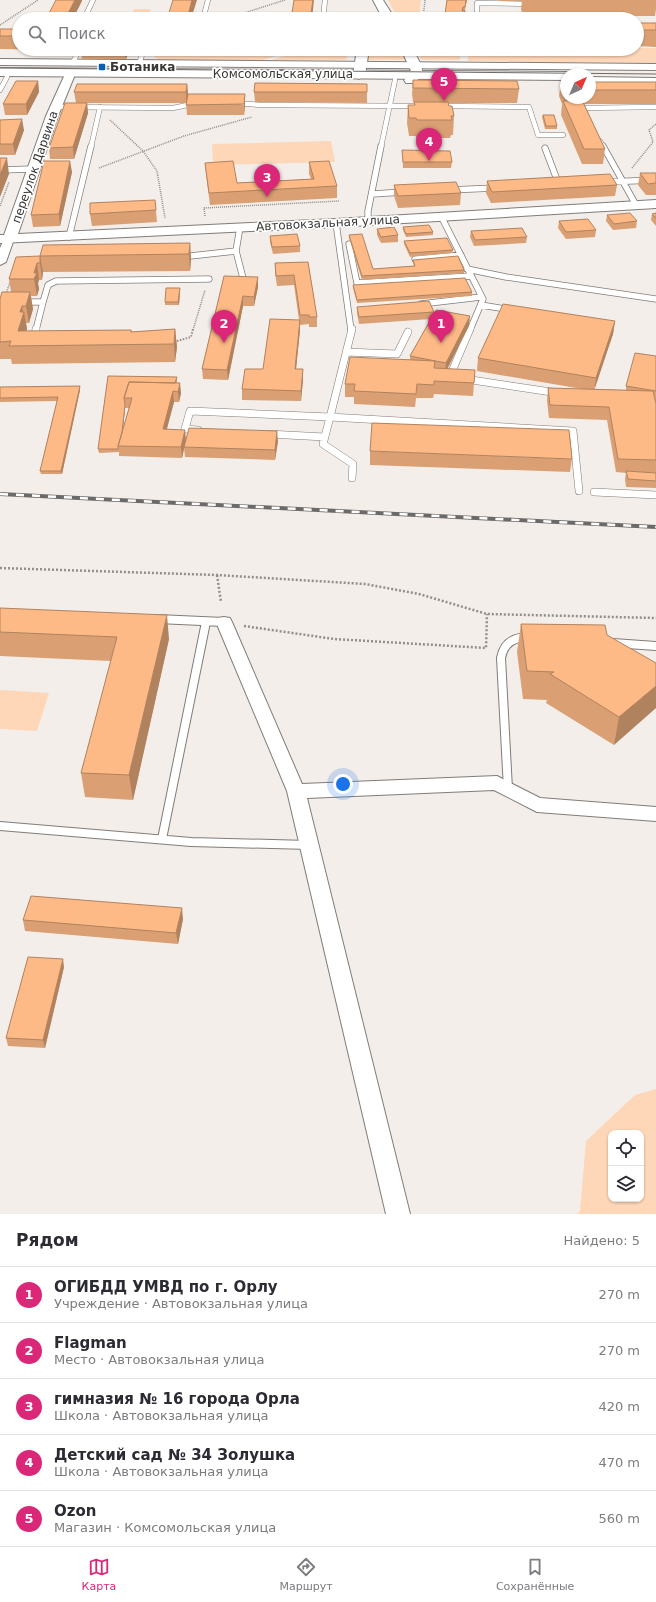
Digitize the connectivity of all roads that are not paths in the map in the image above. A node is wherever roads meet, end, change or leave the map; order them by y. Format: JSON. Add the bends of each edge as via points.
{"nodes":[{"id":1,"x":92,"y":0,"type":"edge"},
{"id":2,"x":208,"y":0,"type":"edge"},
{"id":3,"x":325,"y":0,"type":"edge"},
{"id":4,"x":374,"y":2,"type":"edge"},
{"id":5,"x":477,"y":2,"type":"edge"},
{"id":6,"x":540,"y":4,"type":"dead end"},
{"id":7,"x":87,"y":12,"type":"edge"},
{"id":8,"x":205,"y":12,"type":"edge"},
{"id":9,"x":324,"y":12,"type":"edge"},
{"id":10,"x":383,"y":12,"type":"edge"},
{"id":11,"x":76,"y":56,"type":"edge"},
{"id":12,"x":142,"y":56,"type":"edge"},
{"id":13,"x":362,"y":56,"type":"edge"},
{"id":14,"x":408,"y":56,"type":"edge"},
{"id":15,"x":0,"y":62,"type":"edge"},
{"id":16,"x":139,"y":64,"type":"junction"},
{"id":17,"x":656,"y":67,"type":"edge"},
{"id":18,"x":360,"y":70,"type":"junction"},
{"id":19,"x":71,"y":71,"type":"junction"},
{"id":20,"x":414,"y":73,"type":"junction"},
{"id":21,"x":2,"y":75,"type":"edge"},
{"id":22,"x":560,"y":76,"type":"edge"},
{"id":23,"x":596,"y":76,"type":"edge"},
{"id":24,"x":656,"y":77,"type":"edge"},
{"id":25,"x":395,"y":80,"type":"junction"},
{"id":26,"x":560,"y":81,"type":"edge"},
{"id":27,"x":596,"y":81,"type":"edge"},
{"id":28,"x":656,"y":82,"type":"edge"},
{"id":29,"x":0,"y":90,"type":"edge"},
{"id":30,"x":206,"y":103,"type":"edge"},
{"id":31,"x":227,"y":103,"type":"edge"},
{"id":32,"x":390,"y":106,"type":"junction"},
{"id":33,"x":421,"y":106,"type":"edge"},
{"id":34,"x":436,"y":106,"type":"edge"},
{"id":35,"x":56,"y":107,"type":"junction"},
{"id":36,"x":656,"y":107,"type":"edge"},
{"id":37,"x":99,"y":109,"type":"junction"},
{"id":38,"x":589,"y":122,"type":"edge"},
{"id":39,"x":564,"y":135,"type":"dead end"},
{"id":40,"x":596,"y":135,"type":"edge"},
{"id":41,"x":545,"y":148,"type":"dead end"},
{"id":42,"x":33,"y":169,"type":"junction"},
{"id":43,"x":0,"y":170,"type":"edge"},
{"id":44,"x":656,"y":180,"type":"edge"},
{"id":45,"x":622,"y":182,"type":"junction"},
{"id":46,"x":598,"y":183,"type":"edge"},
{"id":47,"x":567,"y":184,"type":"edge"},
{"id":48,"x":551,"y":185,"type":"edge"},
{"id":49,"x":559,"y":185,"type":"junction"},
{"id":50,"x":504,"y":187,"type":"edge"},
{"id":51,"x":442,"y":190,"type":"edge"},
{"id":52,"x":411,"y":192,"type":"edge"},
{"id":53,"x":372,"y":194,"type":"junction"},
{"id":54,"x":656,"y":204,"type":"edge"},
{"id":55,"x":636,"y":205,"type":"junction"},
{"id":56,"x":441,"y":216,"type":"junction"},
{"id":57,"x":368,"y":221,"type":"junction"},
{"id":58,"x":336,"y":223,"type":"junction"},
{"id":59,"x":240,"y":227,"type":"junction"},
{"id":60,"x":69,"y":236,"type":"junction"},
{"id":61,"x":4,"y":239,"type":"edge"},
{"id":62,"x":349,"y":244,"type":"edge"},
{"id":63,"x":236,"y":251,"type":"junction"},
{"id":64,"x":461,"y":255,"type":"junction"},
{"id":65,"x":173,"y":257,"type":"edge"},
{"id":66,"x":415,"y":259,"type":"edge"},
{"id":67,"x":0,"y":262,"type":"edge"},
{"id":68,"x":467,"y":268,"type":"junction"},
{"id":69,"x":471,"y":276,"type":"junction"},
{"id":70,"x":209,"y":279,"type":"road end"},
{"id":71,"x":244,"y":282,"type":"edge"},
{"id":72,"x":481,"y":296,"type":"junction"},
{"id":73,"x":656,"y":299,"type":"edge"},
{"id":74,"x":4,"y":302,"type":"edge"},
{"id":75,"x":43,"y":302,"type":"junction"},
{"id":76,"x":415,"y":304,"type":"edge"},
{"id":77,"x":481,"y":305,"type":"junction"},
{"id":78,"x":519,"y":311,"type":"edge"},
{"id":79,"x":408,"y":332,"type":"dead end"},
{"id":80,"x":42,"y":341,"type":"edge"},
{"id":81,"x":346,"y":352,"type":"junction"},
{"id":82,"x":563,"y":394,"type":"edge"},
{"id":83,"x":330,"y":417,"type":"junction"},
{"id":84,"x":209,"y":430,"type":"edge"},
{"id":85,"x":263,"y":434,"type":"edge"},
{"id":86,"x":325,"y":437,"type":"junction"},
{"id":87,"x":352,"y":478,"type":"dead end"},
{"id":88,"x":579,"y":491,"type":"dead end"},
{"id":89,"x":594,"y":492,"type":"dead end"},
{"id":90,"x":656,"y":495,"type":"edge"},
{"id":91,"x":150,"y":619,"type":"edge"},
{"id":92,"x":206,"y":622,"type":"junction"},
{"id":93,"x":224,"y":622,"type":"joint"},
{"id":94,"x":537,"y":638,"type":"edge"},
{"id":95,"x":603,"y":643,"type":"edge"},
{"id":96,"x":656,"y":646,"type":"edge"},
{"id":97,"x":508,"y":789,"type":"junction"},
{"id":98,"x":296,"y":791,"type":"junction"},
{"id":99,"x":656,"y":814,"type":"edge"},
{"id":100,"x":0,"y":826,"type":"edge"},
{"id":101,"x":162,"y":839,"type":"junction"},
{"id":102,"x":309,"y":845,"type":"junction"},
{"id":103,"x":398,"y":1214,"type":"edge"}],
"edges":[{"from":1,"to":7,"type":"lane"},
{"from":2,"to":8,"type":"lane"},
{"from":3,"to":9,"type":"lane"},
{"from":4,"to":10,"type":"main road"},
{"from":5,"to":6,"type":"lane"},
{"from":11,"to":19,"type":"lane"},
{"from":12,"to":16,"type":"lane"},
{"from":13,"to":18,"type":"main road"},
{"from":14,"to":20,"type":"main road"},
{"from":15,"to":19,"type":"street"},
{"from":16,"to":18,"type":"street"},
{"from":16,"to":19,"type":"street"},
{"from":17,"to":20,"type":"street"},
{"from":18,"to":19,"type":"main road","name":"Комсомольская улица"},
{"from":18,"to":20,"type":"main road","name":"Комсомольская улица"},
{"from":19,"to":21,"type":"main road","name":"Комсомольская улица"},
{"from":19,"to":25,"type":"main road","name":"Комсомольская улица"},
{"from":19,"to":35,"type":"street","name":"переулок Дарвина"},
{"from":20,"to":22,"type":"main road","name":"Комсомольская улица"},
{"from":20,"to":25,"type":"main road","name":"Комсомольская улица"},
{"from":20,"to":26,"type":"main road","name":"Комсомольская улица"},
{"from":21,"to":29,"type":"lane"},
{"from":23,"to":24,"type":"main road"},
{"from":25,"to":32,"type":"lane"},
{"from":27,"to":28,"type":"main road"},
{"from":30,"to":37,"type":"lane","via":[[192,103],[173,108]]},
{"from":31,"to":32,"type":"lane"},
{"from":32,"to":33,"type":"lane"},
{"from":32,"to":53,"type":"lane"},
{"from":34,"to":39,"type":"lane","via":[[529,107],[538,135]]},
{"from":35,"to":37,"type":"lane"},
{"from":35,"to":42,"type":"street","name":"переулок Дарвина"},
{"from":36,"to":38,"type":"lane","via":[[582,108]]},
{"from":37,"to":60,"type":"lane"},
{"from":40,"to":45,"type":"lane"},
{"from":41,"to":49,"type":"lane"},
{"from":42,"to":43,"type":"lane"},
{"from":42,"to":61,"type":"street","name":"переулок Дарвина"},
{"from":44,"to":45,"type":"lane"},
{"from":45,"to":46,"type":"lane"},
{"from":45,"to":55,"type":"lane"},
{"from":47,"to":49,"type":"lane"},
{"from":48,"to":49,"type":"lane"},
{"from":50,"to":51,"type":"lane"},
{"from":52,"to":53,"type":"lane"},
{"from":53,"to":57,"type":"lane"},
{"from":54,"to":55,"type":"street","name":"Автовокзальная улица"},
{"from":55,"to":56,"type":"street","name":"Автовокзальная улица"},
{"from":56,"to":57,"type":"street","name":"Автовокзальная улица"},
{"from":56,"to":64,"type":"lane"},
{"from":57,"to":58,"type":"street","name":"Автовокзальная улица"},
{"from":58,"to":59,"type":"street","name":"Автовокзальная улица"},
{"from":58,"to":81,"type":"lane","via":[[352,328]]},
{"from":59,"to":60,"type":"street","name":"Автовокзальная улица"},
{"from":59,"to":63,"type":"lane"},
{"from":60,"to":61,"type":"street","name":"Автовокзальная улица"},
{"from":61,"to":67,"type":"street","name":"переулок Дарвина"},
{"from":62,"to":69,"type":"lane","via":[[357,284]]},
{"from":63,"to":65,"type":"lane"},
{"from":63,"to":71,"type":"lane"},
{"from":64,"to":66,"type":"lane"},
{"from":64,"to":68,"type":"lane"},
{"from":68,"to":69,"type":"lane"},
{"from":68,"to":73,"type":"lane","via":[[506,277]]},
{"from":69,"to":72,"type":"lane"},
{"from":70,"to":75,"type":"lane","via":[[56,281],[48,285]]},
{"from":72,"to":76,"type":"lane"},
{"from":72,"to":77,"type":"lane"},
{"from":74,"to":75,"type":"lane"},
{"from":75,"to":80,"type":"lane","via":[[35,334],[37,340]]},
{"from":77,"to":78,"type":"lane"},
{"from":77,"to":82,"type":"lane","via":[[450,376]]},
{"from":79,"to":81,"type":"lane","via":[[397,354]]},
{"from":81,"to":83,"type":"lane"},
{"from":83,"to":84,"type":"lane","via":[[190,411],[186,429]]},
{"from":83,"to":86,"type":"lane"},
{"from":83,"to":88,"type":"lane","via":[[574,431]]},
{"from":85,"to":86,"type":"lane"},
{"from":86,"to":87,"type":"lane","via":[[323,444],[353,464]]},
{"from":89,"to":90,"type":"lane"},
{"from":91,"to":92,"type":"lane"},
{"from":92,"to":93,"type":"lane"},
{"from":92,"to":101,"type":"lane"},
{"from":93,"to":98,"type":"street"},
{"from":94,"to":97,"type":"lane","via":[[513,639],[502,649]]},
{"from":95,"to":96,"type":"lane"},
{"from":97,"to":98,"type":"street","via":[[497,783]]},
{"from":97,"to":99,"type":"street","via":[[537,805]]},
{"from":98,"to":102,"type":"street"},
{"from":100,"to":101,"type":"lane"},
{"from":101,"to":102,"type":"lane"},
{"from":102,"to":103,"type":"street"}]}
